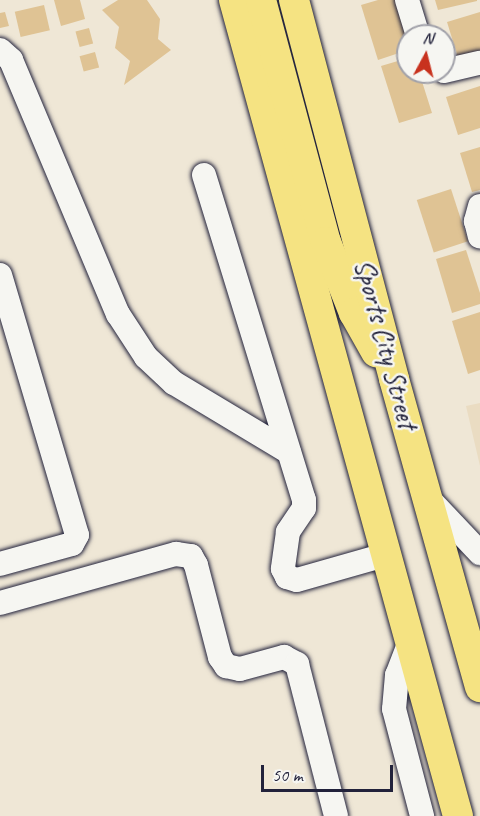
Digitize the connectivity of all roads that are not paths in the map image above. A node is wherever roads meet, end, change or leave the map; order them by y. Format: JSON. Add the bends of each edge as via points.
{"nodes":[{"id":1,"x":234,"y":0,"type":"edge"},
{"id":2,"x":261,"y":0,"type":"edge"},
{"id":3,"x":294,"y":0,"type":"edge"},
{"id":4,"x":407,"y":0,"type":"edge"},
{"id":5,"x":414,"y":24,"type":"edge"},
{"id":6,"x":0,"y":51,"type":"edge"},
{"id":7,"x":480,"y":63,"type":"edge"},
{"id":8,"x":456,"y":68,"type":"edge"},
{"id":9,"x":204,"y":175,"type":"dead end"},
{"id":10,"x":480,"y":206,"type":"edge"},
{"id":11,"x":480,"y":237,"type":"edge"},
{"id":12,"x":0,"y":275,"type":"edge"},
{"id":13,"x":394,"y":379,"type":"junction"},
{"id":14,"x":289,"y":453,"type":"junction"},
{"id":15,"x":428,"y":498,"type":"junction"},
{"id":16,"x":480,"y":553,"type":"edge"},
{"id":17,"x":388,"y":554,"type":"junction"},
{"id":18,"x":0,"y":564,"type":"edge"},
{"id":19,"x":0,"y":603,"type":"edge"},
{"id":20,"x":411,"y":639,"type":"junction"},
{"id":21,"x":480,"y":687,"type":"edge"},
{"id":22,"x":336,"y":816,"type":"edge"},
{"id":23,"x":422,"y":816,"type":"edge"},
{"id":24,"x":458,"y":816,"type":"edge"}],
"edges":[{"from":1,"to":17,"type":"main road","name":"Sports City Street"},
{"from":2,"to":13,"type":"main road","via":[[338,278]]},
{"from":3,"to":13,"type":"main road","name":"Sports City Street"},
{"from":4,"to":5,"type":"street"},
{"from":6,"to":14,"type":"street","via":[[11,60],[118,314],[146,357],[174,383]]},
{"from":7,"to":8,"type":"street"},
{"from":9,"to":14,"type":"street"},
{"from":10,"to":11,"type":"street","via":[[476,221]]},
{"from":12,"to":18,"type":"street","via":[[77,535],[69,545]]},
{"from":13,"to":15,"type":"main road","name":"Sports City Street"},
{"from":14,"to":17,"type":"street","via":[[304,508],[288,532],[284,548],[283,569],[287,577],[297,580]]},
{"from":15,"to":16,"type":"street"},
{"from":15,"to":21,"type":"main road","name":"Sports City Street"},
{"from":17,"to":20,"type":"main road","name":"Sports City Street"},
{"from":19,"to":22,"type":"street","via":[[176,554],[191,556],[226,666],[240,669],[284,657],[297,664]]},
{"from":20,"to":23,"type":"street","via":[[397,675],[394,709]]},
{"from":20,"to":24,"type":"main road","name":"Sports City Street"}]}
